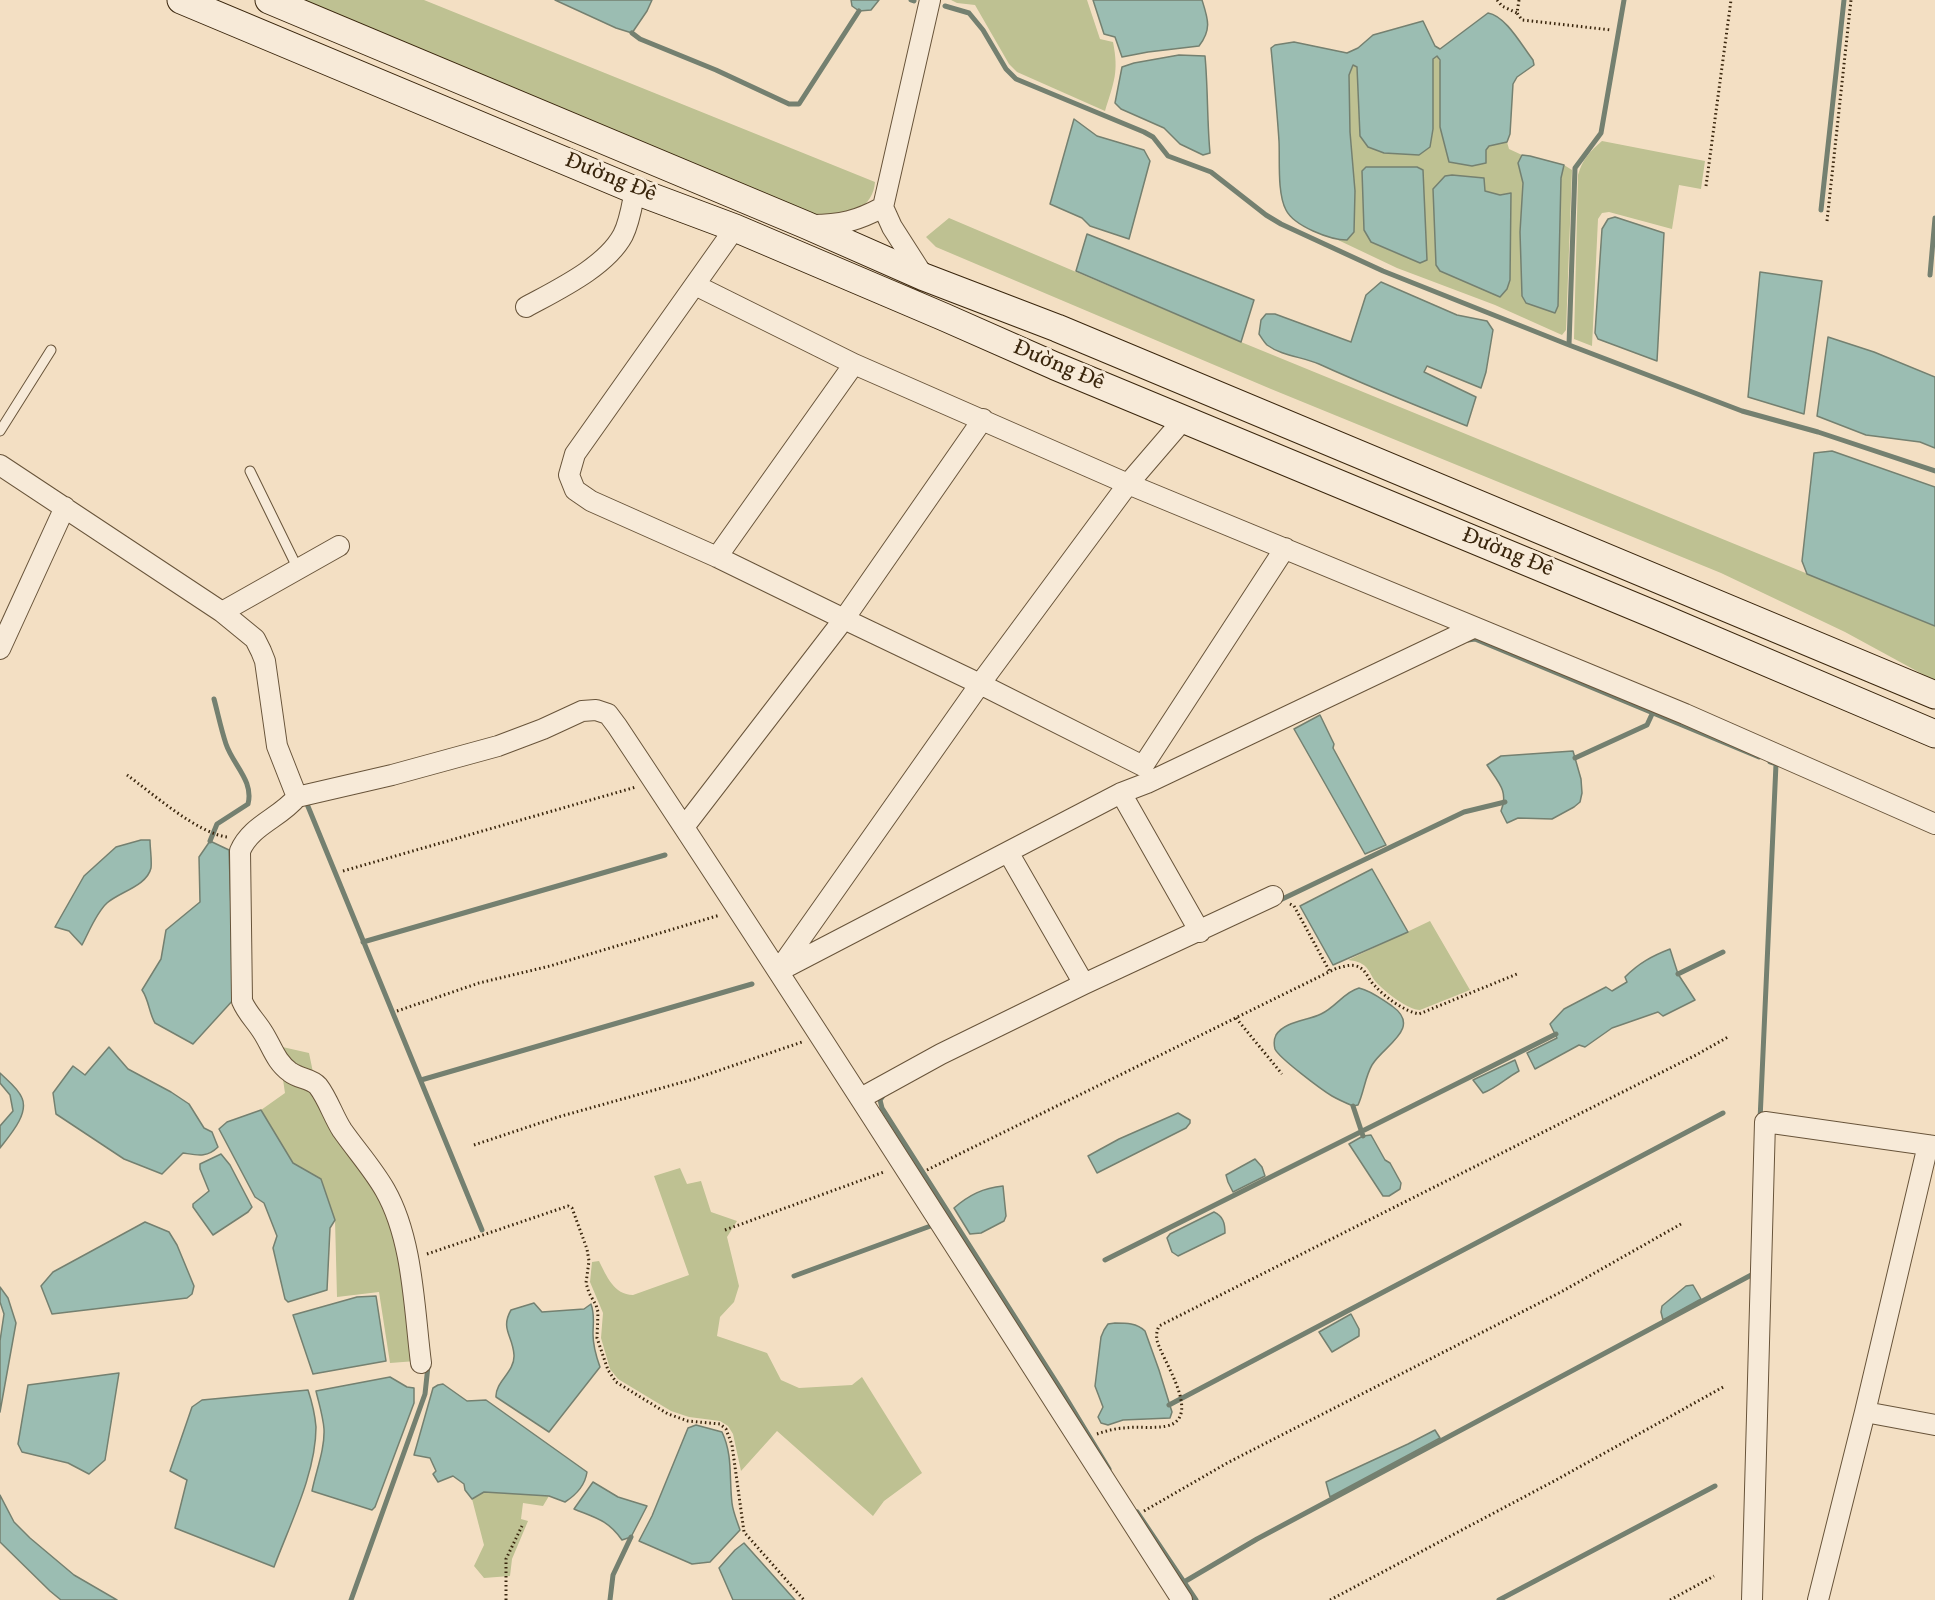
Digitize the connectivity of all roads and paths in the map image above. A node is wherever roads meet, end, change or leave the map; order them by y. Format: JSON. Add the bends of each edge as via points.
{"nodes":[{"id":1,"x":181,"y":0,"type":"edge"},
{"id":2,"x":269,"y":0,"type":"edge"},
{"id":3,"x":930,"y":0,"type":"edge"},
{"id":4,"x":1497,"y":0,"type":"edge"},
{"id":5,"x":1519,"y":0,"type":"edge"},
{"id":6,"x":1731,"y":0,"type":"edge"},
{"id":7,"x":1851,"y":0,"type":"edge"},
{"id":8,"x":1517,"y":13,"type":"junction"},
{"id":9,"x":1611,"y":30,"type":"dead end"},
{"id":10,"x":1706,"y":186,"type":"dead end"},
{"id":11,"x":635,"y":190,"type":"junction"},
{"id":12,"x":883,"y":207,"type":"junction"},
{"id":13,"x":1827,"y":221,"type":"dead end"},
{"id":14,"x":806,"y":225,"type":"junction"},
{"id":15,"x":735,"y":228,"type":"junction"},
{"id":16,"x":924,"y":277,"type":"junction"},
{"id":17,"x":695,"y":285,"type":"junction"},
{"id":18,"x":525,"y":306,"type":"dead end"},
{"id":19,"x":1057,"y":328,"type":"junction"},
{"id":20,"x":51,"y":350,"type":"dead end"},
{"id":21,"x":854,"y":364,"type":"junction"},
{"id":22,"x":982,"y":419,"type":"junction"},
{"id":23,"x":1184,"y":420,"type":"junction"},
{"id":24,"x":0,"y":431,"type":"edge"},
{"id":25,"x":0,"y":465,"type":"edge"},
{"id":26,"x":250,"y":471,"type":"dead end"},
{"id":27,"x":1128,"y":484,"type":"junction"},
{"id":28,"x":65,"y":507,"type":"junction"},
{"id":29,"x":339,"y":546,"type":"dead end"},
{"id":30,"x":1285,"y":548,"type":"junction"},
{"id":31,"x":717,"y":557,"type":"junction"},
{"id":32,"x":298,"y":569,"type":"junction"},
{"id":33,"x":222,"y":612,"type":"junction"},
{"id":34,"x":844,"y":620,"type":"junction"},
{"id":35,"x":1473,"y":628,"type":"junction"},
{"id":36,"x":0,"y":649,"type":"edge"},
{"id":37,"x":980,"y":684,"type":"junction"},
{"id":38,"x":1935,"y":695,"type":"edge"},
{"id":39,"x":1935,"y":734,"type":"edge"},
{"id":40,"x":1145,"y":774,"type":"junction"},
{"id":41,"x":127,"y":776,"type":"dead end"},
{"id":42,"x":653,"y":779,"type":"junction"},
{"id":43,"x":1121,"y":793,"type":"junction"},
{"id":44,"x":297,"y":797,"type":"junction"},
{"id":45,"x":1935,"y":824,"type":"edge"},
{"id":46,"x":684,"y":827,"type":"junction"},
{"id":47,"x":245,"y":840,"type":"junction"},
{"id":48,"x":1008,"y":852,"type":"junction"},
{"id":49,"x":344,"y":871,"type":"dead end"},
{"id":50,"x":1280,"y":900,"type":"joint"},
{"id":51,"x":738,"y":909,"type":"junction"},
{"id":52,"x":1200,"y":932,"type":"junction"},
{"id":53,"x":779,"y":970,"type":"junction"},
{"id":54,"x":1330,"y":972,"type":"junction"},
{"id":55,"x":1517,"y":974,"type":"dead end"},
{"id":56,"x":1084,"y":984,"type":"junction"},
{"id":57,"x":397,"y":1011,"type":"dead end"},
{"id":58,"x":1236,"y":1018,"type":"junction"},
{"id":59,"x":821,"y":1035,"type":"junction"},
{"id":60,"x":1728,"y":1037,"type":"dead end"},
{"id":61,"x":1282,"y":1074,"type":"dead end"},
{"id":62,"x":861,"y":1098,"type":"junction"},
{"id":63,"x":474,"y":1145,"type":"dead end"},
{"id":64,"x":1931,"y":1145,"type":"edge"},
{"id":65,"x":908,"y":1171,"type":"junction"},
{"id":66,"x":1681,"y":1224,"type":"dead end"},
{"id":67,"x":725,"y":1230,"type":"dead end"},
{"id":68,"x":408,"y":1260,"type":"junction"},
{"id":69,"x":421,"y":1363,"type":"dead end"},
{"id":70,"x":1725,"y":1386,"type":"dead end"},
{"id":71,"x":1865,"y":1412,"type":"junction"},
{"id":72,"x":1935,"y":1425,"type":"edge"},
{"id":73,"x":1079,"y":1441,"type":"junction"},
{"id":74,"x":1130,"y":1520,"type":"junction"},
{"id":75,"x":522,"y":1526,"type":"dead end"},
{"id":76,"x":1714,"y":1576,"type":"dead end"},
{"id":77,"x":506,"y":1600,"type":"edge"},
{"id":78,"x":804,"y":1600,"type":"edge"},
{"id":79,"x":1182,"y":1600,"type":"edge"},
{"id":80,"x":1330,"y":1600,"type":"edge"},
{"id":81,"x":1670,"y":1600,"type":"edge"},
{"id":82,"x":1752,"y":1600,"type":"edge"},
{"id":83,"x":1818,"y":1600,"type":"edge"}],
"edges":[{"from":1,"to":11,"type":"street","name":"Đường Đê"},
{"from":2,"to":14,"type":"street","name":"Đường Đê"},
{"from":3,"to":12,"type":"street"},
{"from":4,"to":8,"type":"path"},
{"from":5,"to":8,"type":"path"},
{"from":6,"to":10,"type":"path"},
{"from":7,"to":13,"type":"path"},
{"from":8,"to":9,"type":"path","via":[[1522,20]]},
{"from":11,"to":15,"type":"street","name":"Đường Đê"},
{"from":11,"to":18,"type":"street","via":[[622,237],[607,255]]},
{"from":12,"to":14,"type":"street","via":[[862,219]]},
{"from":12,"to":16,"type":"street"},
{"from":14,"to":16,"type":"street","name":"Đường Đê"},
{"from":15,"to":17,"type":"street"},
{"from":15,"to":23,"type":"street","name":"Đường Đê"},
{"from":16,"to":19,"type":"street","name":"Đường Đê"},
{"from":17,"to":21,"type":"street"},
{"from":17,"to":31,"type":"street","via":[[575,454],[569,475],[575,490],[591,501]]},
{"from":19,"to":23,"type":"street"},
{"from":19,"to":38,"type":"street","name":"Đường Đê"},
{"from":20,"to":24,"type":"lane"},
{"from":21,"to":22,"type":"street"},
{"from":21,"to":31,"type":"street"},
{"from":22,"to":27,"type":"street"},
{"from":22,"to":34,"type":"street"},
{"from":23,"to":27,"type":"street"},
{"from":23,"to":39,"type":"street","name":"Đường Đê"},
{"from":25,"to":28,"type":"street"},
{"from":26,"to":32,"type":"lane"},
{"from":27,"to":30,"type":"street"},
{"from":27,"to":37,"type":"street"},
{"from":28,"to":33,"type":"street"},
{"from":28,"to":36,"type":"street"},
{"from":29,"to":32,"type":"street"},
{"from":30,"to":35,"type":"street"},
{"from":30,"to":40,"type":"street"},
{"from":31,"to":34,"type":"street"},
{"from":32,"to":33,"type":"street"},
{"from":33,"to":44,"type":"street","via":[[255,639],[261,651],[278,746]]},
{"from":34,"to":37,"type":"street"},
{"from":34,"to":46,"type":"street"},
{"from":35,"to":40,"type":"street"},
{"from":35,"to":45,"type":"street","via":[[1685,714]]},
{"from":37,"to":40,"type":"street"},
{"from":37,"to":53,"type":"street"},
{"from":40,"to":43,"type":"street"},
{"from":41,"to":47,"type":"path","via":[[195,823],[219,836]]},
{"from":42,"to":44,"type":"street","via":[[608,714],[596,710],[582,711],[498,746],[392,776]]},
{"from":42,"to":46,"type":"street"},
{"from":42,"to":49,"type":"path","via":[[631,789]]},
{"from":43,"to":48,"type":"street"},
{"from":43,"to":52,"type":"street"},
{"from":44,"to":47,"type":"street"},
{"from":46,"to":51,"type":"street"},
{"from":47,"to":68,"type":"street","via":[[240,851],[242,1001],[280,1063],[293,1075],[314,1082],[336,1121],[385,1189]]},
{"from":48,"to":53,"type":"street"},
{"from":48,"to":56,"type":"street"},
{"from":50,"to":52,"type":"street"},
{"from":50,"to":54,"type":"path","via":[[1294,906]]},
{"from":51,"to":53,"type":"street"},
{"from":51,"to":57,"type":"path","via":[[550,966],[479,983]]},
{"from":52,"to":56,"type":"street"},
{"from":53,"to":59,"type":"street"},
{"from":54,"to":55,"type":"path","via":[[1347,965],[1357,966],[1381,992],[1411,1013],[1419,1014]]},
{"from":54,"to":58,"type":"path"},
{"from":56,"to":62,"type":"street"},
{"from":58,"to":61,"type":"path"},
{"from":58,"to":65,"type":"path","via":[[951,1158]]},
{"from":59,"to":62,"type":"street"},
{"from":59,"to":63,"type":"path","via":[[694,1079]]},
{"from":60,"to":73,"type":"path","via":[[1159,1326],[1156,1338],[1178,1385],[1181,1406],[1177,1419],[1167,1426],[1123,1428]]},
{"from":62,"to":65,"type":"street"},
{"from":64,"to":71,"type":"street"},
{"from":64,"to":82,"type":"street","via":[[1765,1122]]},
{"from":65,"to":67,"type":"path"},
{"from":65,"to":73,"type":"street"},
{"from":66,"to":74,"type":"path","via":[[1561,1293],[1229,1462]]},
{"from":68,"to":69,"type":"street"},
{"from":68,"to":78,"type":"path","via":[[568,1206],[572,1208],[587,1248],[586,1283],[598,1312],[597,1338],[608,1370],[616,1382],[668,1414],[688,1421],[720,1424],[726,1429],[732,1445],[744,1532]]},
{"from":70,"to":80,"type":"path"},
{"from":71,"to":72,"type":"street"},
{"from":71,"to":83,"type":"street"},
{"from":73,"to":74,"type":"street"},
{"from":74,"to":79,"type":"street"},
{"from":75,"to":77,"type":"path","via":[[506,1559]]},
{"from":76,"to":81,"type":"path"}]}
